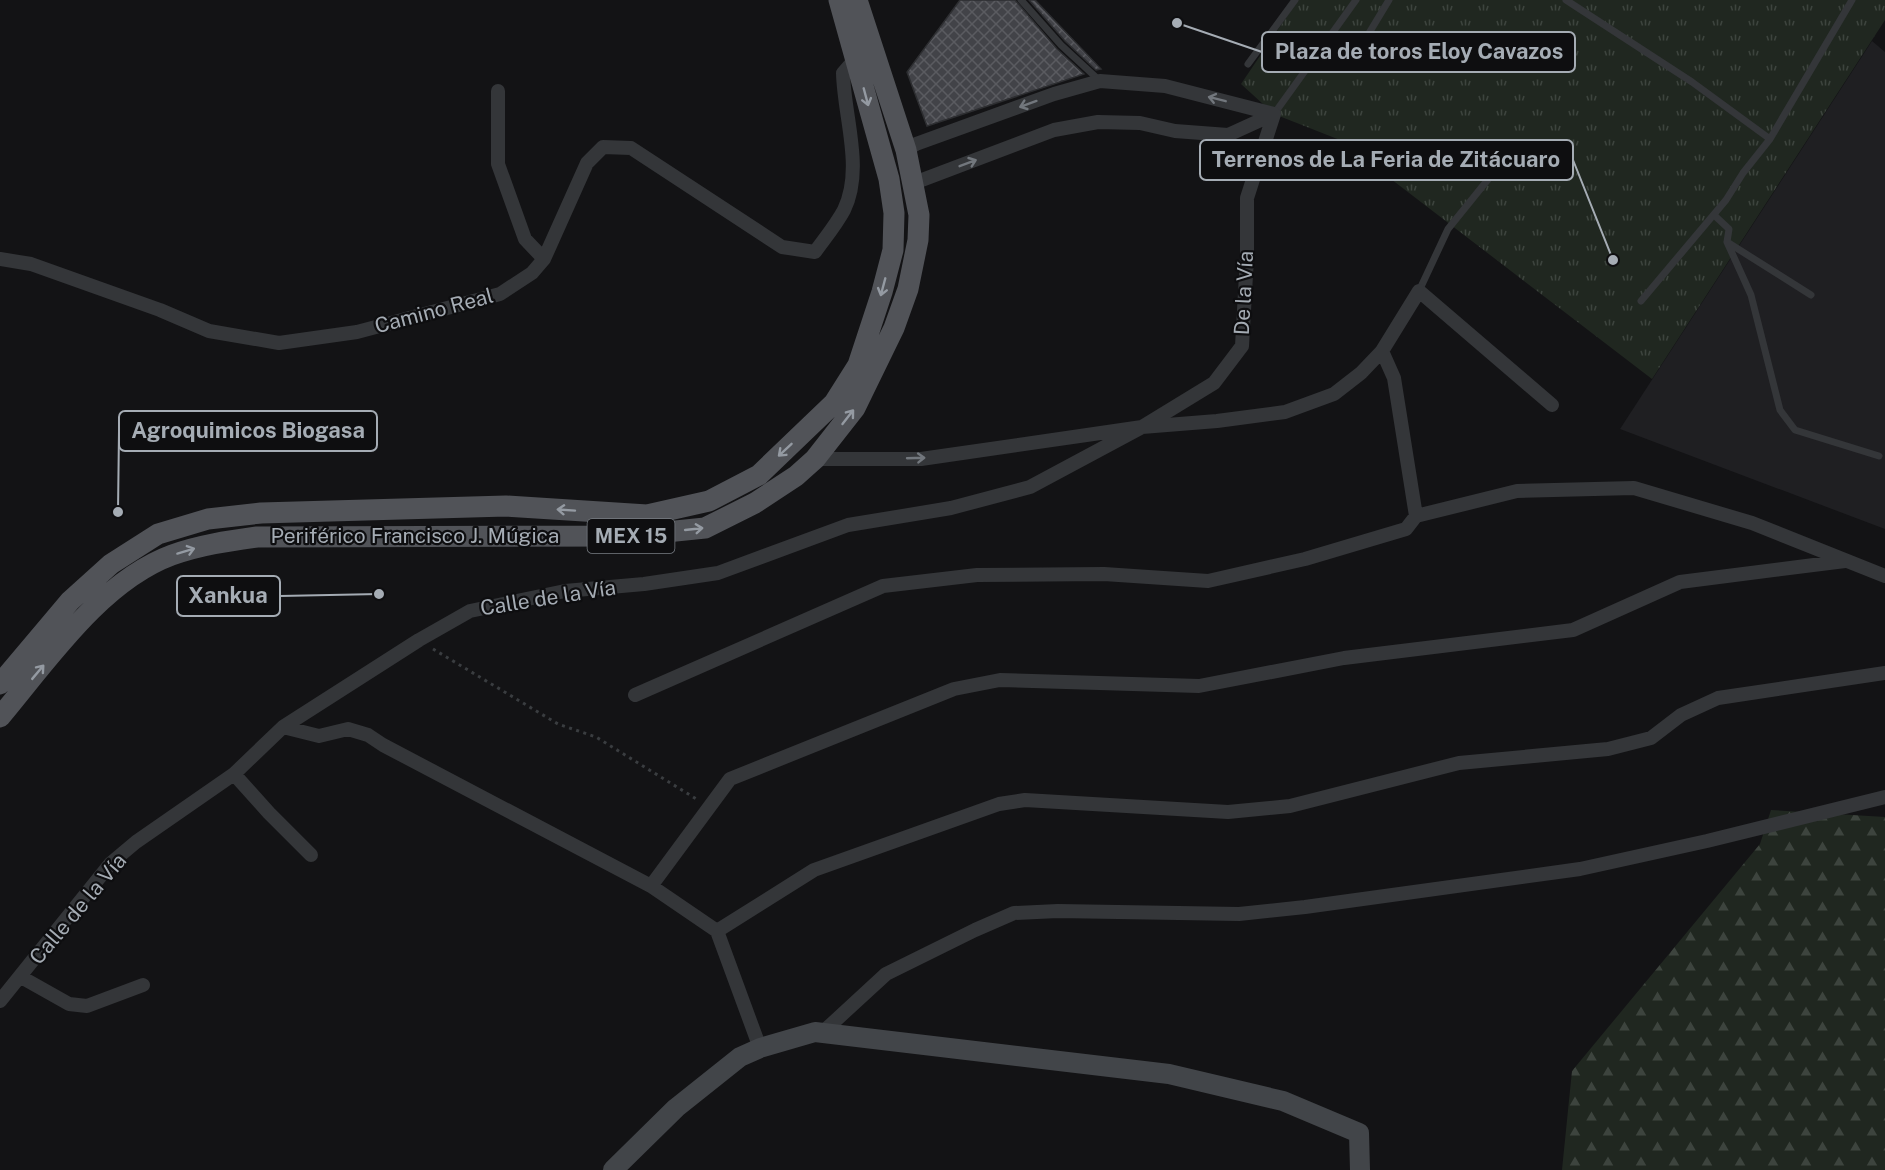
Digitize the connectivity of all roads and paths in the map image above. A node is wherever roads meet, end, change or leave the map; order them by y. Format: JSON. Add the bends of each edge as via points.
{"nodes":[{"id":1,"x":838,"y":0,"type":"edge"},
{"id":2,"x":857,"y":0,"type":"edge"},
{"id":3,"x":1021,"y":0,"type":"edge"},
{"id":4,"x":1295,"y":0,"type":"edge"},
{"id":5,"x":1356,"y":0,"type":"edge"},
{"id":6,"x":1566,"y":0,"type":"edge"},
{"id":7,"x":1852,"y":0,"type":"edge"},
{"id":8,"x":1387,"y":1,"type":"edge"},
{"id":9,"x":1357,"y":53,"type":"dead end"},
{"id":10,"x":856,"y":58,"type":"junction"},
{"id":11,"x":1248,"y":64,"type":"dead end"},
{"id":12,"x":1100,"y":81,"type":"junction"},
{"id":13,"x":498,"y":91,"type":"dead end"},
{"id":14,"x":1274,"y":114,"type":"junction"},
{"id":15,"x":1770,"y":140,"type":"junction"},
{"id":16,"x":906,"y":150,"type":"junction"},
{"id":17,"x":1490,"y":177,"type":"dead end"},
{"id":18,"x":914,"y":183,"type":"junction"},
{"id":19,"x":1714,"y":215,"type":"junction"},
{"id":20,"x":1727,"y":242,"type":"junction"},
{"id":21,"x":0,"y":259,"type":"edge"},
{"id":22,"x":544,"y":259,"type":"junction"},
{"id":23,"x":1419,"y":291,"type":"junction"},
{"id":24,"x":1811,"y":295,"type":"dead end"},
{"id":25,"x":1641,"y":301,"type":"dead end"},
{"id":26,"x":1382,"y":351,"type":"junction"},
{"id":27,"x":1552,"y":405,"type":"dead end"},
{"id":28,"x":1142,"y":427,"type":"junction"},
{"id":29,"x":1879,"y":456,"type":"dead end"},
{"id":30,"x":815,"y":459,"type":"junction"},
{"id":31,"x":1416,"y":516,"type":"junction"},
{"id":32,"x":1846,"y":561,"type":"junction"},
{"id":33,"x":1885,"y":576,"type":"edge"},
{"id":34,"x":419,"y":640,"type":"junction"},
{"id":35,"x":1885,"y":673,"type":"edge"},
{"id":36,"x":0,"y":684,"type":"edge"},
{"id":37,"x":635,"y":695,"type":"dead end"},
{"id":38,"x":0,"y":717,"type":"edge"},
{"id":39,"x":283,"y":727,"type":"junction"},
{"id":40,"x":234,"y":774,"type":"junction"},
{"id":41,"x":1885,"y":798,"type":"edge"},
{"id":42,"x":710,"y":807,"type":"junction"},
{"id":43,"x":311,"y":855,"type":"dead end"},
{"id":44,"x":651,"y":886,"type":"junction"},
{"id":45,"x":717,"y":931,"type":"junction"},
{"id":46,"x":21,"y":976,"type":"junction"},
{"id":47,"x":143,"y":985,"type":"dead end"},
{"id":48,"x":0,"y":1001,"type":"edge"},
{"id":49,"x":823,"y":1032,"type":"junction"},
{"id":50,"x":760,"y":1048,"type":"junction"},
{"id":51,"x":613,"y":1170,"type":"edge"},
{"id":52,"x":1360,"y":1170,"type":"edge"}],
"edges":[{"from":1,"to":10,"type":"main road","name":"Periférico Francisco J. Múgica","number":"MEX 15"},
{"from":2,"to":16,"type":"main road","name":"Periférico Francisco J. Múgica","number":"MEX 15"},
{"from":3,"to":12,"type":"lane"},
{"from":4,"to":11,"type":"lane"},
{"from":5,"to":14,"type":"lane"},
{"from":6,"to":15,"type":"lane","via":[[1692,82]]},
{"from":7,"to":15,"type":"lane"},
{"from":8,"to":9,"type":"lane"},
{"from":10,"to":22,"type":"street","name":"Camino Real","via":[[843,73],[854,173],[850,194],[844,210],[815,252],[782,247],[631,148],[603,147],[587,163]]},
{"from":10,"to":36,"type":"main road","name":"Periférico Francisco J. Múgica","number":"MEX 15","one_way":true,"via":[[889,179],[894,213],[893,250],[858,365],[834,403],[759,475],[709,501],[647,515],[506,506],[261,513],[208,519],[158,534],[111,564],[70,602]]},
{"from":14,"to":12,"type":"street","one_way":true,"via":[[1165,86]]},
{"from":12,"to":16,"type":"street","one_way":true,"via":[[1054,94]]},
{"from":13,"to":22,"type":"street","via":[[498,164],[525,238]]},
{"from":18,"to":14,"type":"street","one_way":true,"via":[[1054,130],[1098,122],[1140,123],[1175,131],[1228,135]]},
{"from":14,"to":28,"type":"street","name":"De la Vía","via":[[1247,198],[1242,346],[1214,383]]},
{"from":15,"to":19,"type":"lane"},
{"from":16,"to":18,"type":"main road","name":"Periférico Francisco J. Múgica","number":"MEX 15"},
{"from":17,"to":23,"type":"lane","via":[[1448,230]]},
{"from":30,"to":18,"type":"main road","name":"Periférico Francisco J. Múgica","number":"MEX 15","one_way":true,"via":[[855,408],[894,328],[908,289],[920,216]]},
{"from":19,"to":20,"type":"lane","via":[[1730,229]]},
{"from":19,"to":25,"type":"lane"},
{"from":20,"to":24,"type":"lane"},
{"from":20,"to":29,"type":"lane","via":[[1751,295],[1780,410],[1795,430]]},
{"from":21,"to":22,"type":"street","name":"Camino Real","via":[[32,264],[209,331],[279,343],[357,332],[500,294],[532,273]]},
{"from":23,"to":26,"type":"street"},
{"from":23,"to":27,"type":"street"},
{"from":26,"to":28,"type":"street","via":[[1334,394],[1286,412]]},
{"from":26,"to":31,"type":"street","via":[[1394,378]]},
{"from":30,"to":28,"type":"street","one_way":true,"via":[[921,459]]},
{"from":28,"to":34,"type":"street","name":"Calle de la Vía","via":[[1030,487],[951,508],[848,525],[718,573],[565,591],[470,611]]},
{"from":38,"to":30,"type":"main road","name":"Periférico Francisco J. Múgica","number":"MEX 15","one_way":true,"via":[[82,620],[118,587],[170,556],[211,543],[257,537],[627,536],[705,528],[755,503]]},
{"from":31,"to":32,"type":"street","via":[[1517,491],[1634,488],[1752,523]]},
{"from":31,"to":37,"type":"street","via":[[1406,529],[1305,559],[1208,581],[1104,574],[977,575],[883,586]]},
{"from":32,"to":33,"type":"street"},
{"from":32,"to":42,"type":"street","via":[[1680,582],[1573,630],[1344,658],[1199,686],[1000,680],[954,689],[730,779]]},
{"from":34,"to":39,"type":"street","name":"Calle de la Vía"},
{"from":34,"to":42,"type":"path","via":[[558,724],[596,737]]},
{"from":35,"to":45,"type":"street","via":[[1718,698],[1682,715],[1651,738],[1608,749],[1459,763],[1290,806],[1228,812],[1025,800],[999,804],[814,870]]},
{"from":39,"to":40,"type":"street","name":"Calle de la Vía"},
{"from":39,"to":44,"type":"street","via":[[319,736],[348,729],[368,735]]},
{"from":40,"to":43,"type":"street"},
{"from":40,"to":46,"type":"street","name":"Calle de la Vía","via":[[111,863]]},
{"from":41,"to":49,"type":"street","via":[[1580,869],[1305,907],[1239,914],[1014,913],[886,974]]},
{"from":42,"to":44,"type":"street"},
{"from":44,"to":45,"type":"street"},
{"from":45,"to":50,"type":"street"},
{"from":46,"to":47,"type":"street","via":[[69,1004],[87,1006]]},
{"from":46,"to":48,"type":"street","name":"Calle de la Vía"},
{"from":49,"to":50,"type":"street"},
{"from":49,"to":52,"type":"street","via":[[1168,1074],[1283,1101],[1359,1133]]},
{"from":50,"to":51,"type":"street","via":[[740,1057],[676,1108]]}]}
